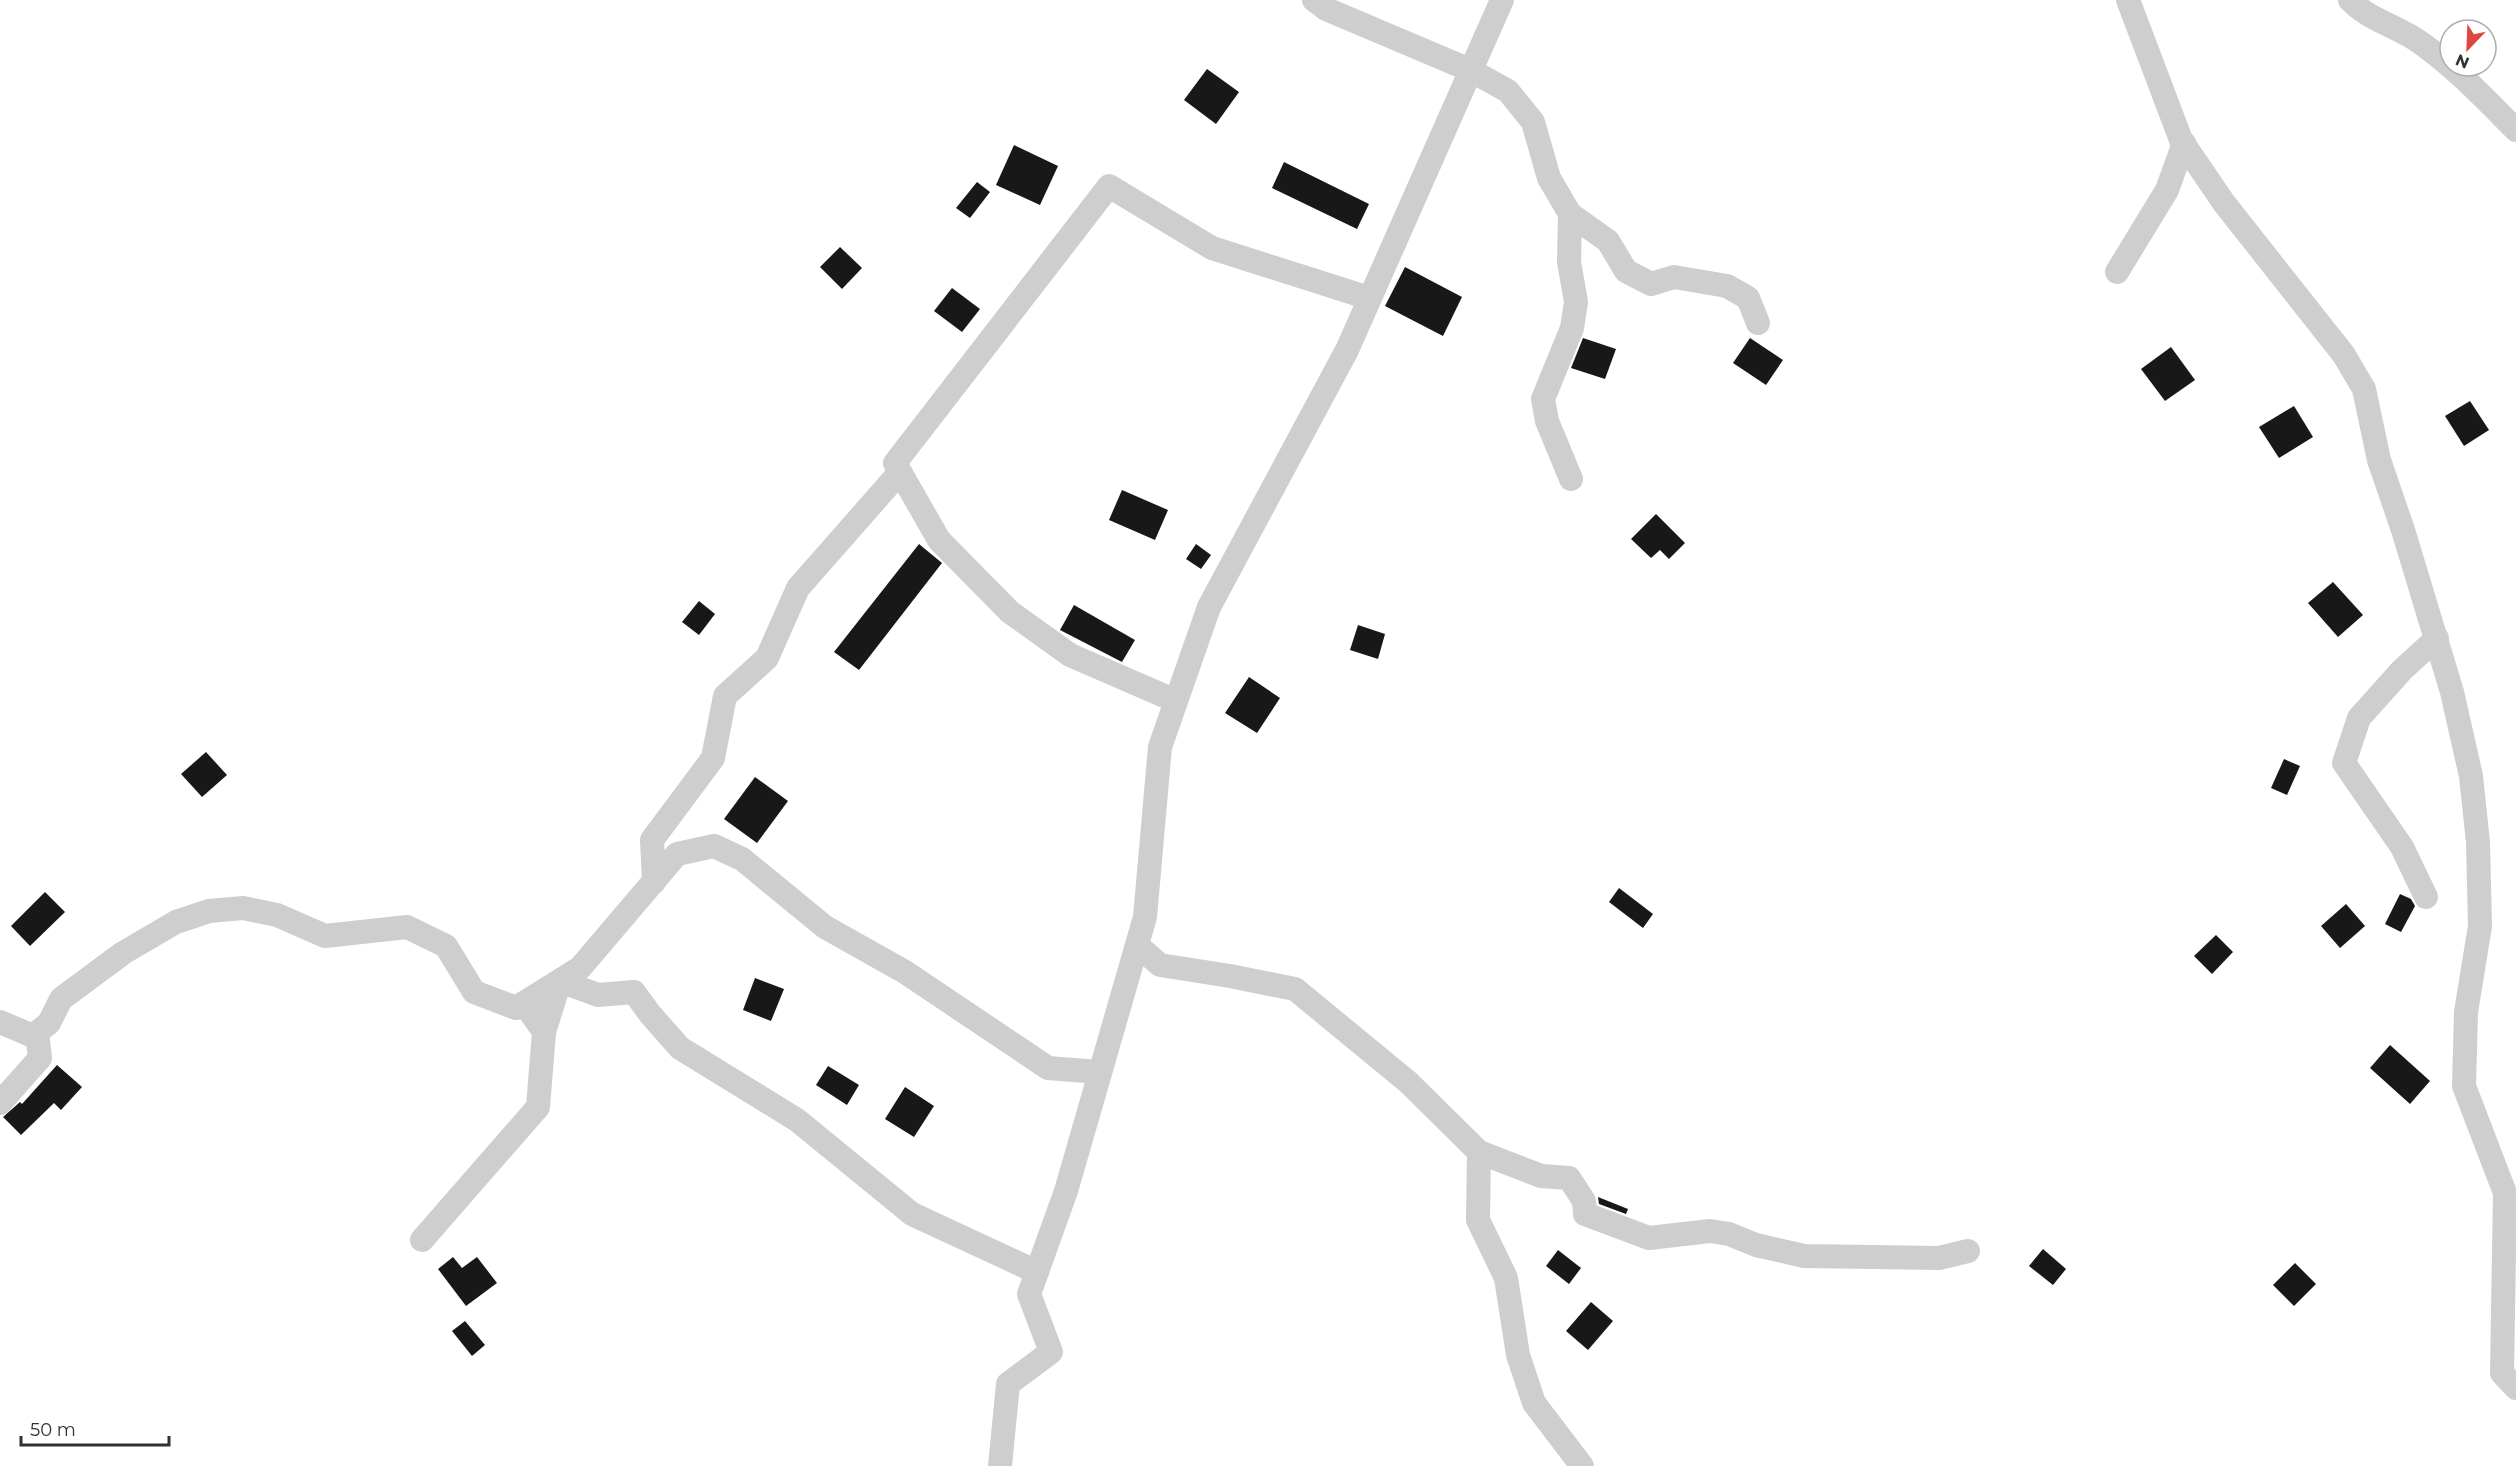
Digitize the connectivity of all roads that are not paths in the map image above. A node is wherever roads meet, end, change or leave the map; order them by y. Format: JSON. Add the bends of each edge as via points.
{"nodes":[{"id":1,"x":1314,"y":0,"type":"edge"},
{"id":2,"x":1503,"y":0,"type":"edge"},
{"id":3,"x":2128,"y":0,"type":"edge"},
{"id":4,"x":2350,"y":0,"type":"edge"},
{"id":5,"x":1470,"y":70,"type":"junction"},
{"id":6,"x":2516,"y":130,"type":"edge"},
{"id":7,"x":2184,"y":143,"type":"junction"},
{"id":8,"x":1570,"y":214,"type":"junction"},
{"id":9,"x":2118,"y":272,"type":"dead end"},
{"id":10,"x":1370,"y":298,"type":"junction"},
{"id":11,"x":1758,"y":322,"type":"dead end"},
{"id":12,"x":900,"y":472,"type":"junction"},
{"id":13,"x":1571,"y":479,"type":"dead end"},
{"id":14,"x":2437,"y":638,"type":"junction"},
{"id":15,"x":1176,"y":701,"type":"junction"},
{"id":16,"x":654,"y":882,"type":"junction"},
{"id":17,"x":2426,"y":897,"type":"dead end"},
{"id":18,"x":1137,"y":945,"type":"junction"},
{"id":19,"x":561,"y":981,"type":"junction"},
{"id":20,"x":524,"y":1003,"type":"junction"},
{"id":21,"x":0,"y":1022,"type":"edge"},
{"id":22,"x":544,"y":1032,"type":"junction"},
{"id":23,"x":37,"y":1033,"type":"junction"},
{"id":24,"x":1099,"y":1072,"type":"junction"},
{"id":25,"x":0,"y":1103,"type":"edge"},
{"id":26,"x":1479,"y":1152,"type":"junction"},
{"id":27,"x":422,"y":1240,"type":"dead end"},
{"id":28,"x":1968,"y":1251,"type":"dead end"},
{"id":29,"x":1037,"y":1272,"type":"junction"},
{"id":30,"x":2516,"y":1388,"type":"edge"},
{"id":31,"x":1000,"y":1466,"type":"edge"},
{"id":32,"x":1582,"y":1466,"type":"edge"}],
"edges":[{"from":1,"to":5,"type":"street","via":[[1326,9]]},
{"from":2,"to":5,"type":"street"},
{"from":3,"to":7,"type":"street"},
{"from":4,"to":6,"type":"street","via":[[2362,13],[2422,44]]},
{"from":5,"to":8,"type":"street","via":[[1508,91],[1533,122],[1549,178]]},
{"from":5,"to":10,"type":"street"},
{"from":7,"to":9,"type":"street","via":[[2166,190]]},
{"from":7,"to":14,"type":"street","via":[[2224,203],[2344,355],[2364,389],[2379,460]]},
{"from":8,"to":11,"type":"street","via":[[1608,241],[1626,271],[1651,284],[1674,277],[1727,286],[1748,298]]},
{"from":8,"to":13,"type":"street","via":[[1569,262],[1576,302],[1572,328],[1543,399],[1547,421]]},
{"from":10,"to":12,"type":"street","via":[[1212,248],[1109,186],[895,463]]},
{"from":10,"to":15,"type":"street","via":[[1347,350],[1209,608]]},
{"from":12,"to":15,"type":"street","via":[[939,540],[1010,612],[1070,655]]},
{"from":12,"to":16,"type":"street","via":[[798,588],[767,658],[725,696],[713,758],[652,840]]},
{"from":14,"to":17,"type":"street","via":[[2359,718],[2344,763],[2402,847]]},
{"from":14,"to":30,"type":"street","via":[[2472,787],[2478,842],[2480,926],[2466,1012],[2464,1086],[2505,1193],[2502,1373]]},
{"from":15,"to":18,"type":"street","via":[[1160,747],[1145,917]]},
{"from":16,"to":19,"type":"street","via":[[580,968]]},
{"from":16,"to":24,"type":"street","via":[[677,854],[714,846],[742,859],[825,927],[905,972],[1048,1068]]},
{"from":18,"to":24,"type":"street"},
{"from":18,"to":26,"type":"street","via":[[1160,965],[1295,989],[1408,1082]]},
{"from":19,"to":20,"type":"street"},
{"from":19,"to":22,"type":"street"},
{"from":19,"to":29,"type":"street","via":[[598,995],[633,992],[680,1048],[796,1120],[912,1214]]},
{"from":20,"to":22,"type":"street"},
{"from":20,"to":23,"type":"street","via":[[516,1008],[474,992],[446,946],[406,927],[325,936],[278,915],[243,908],[209,911],[176,922],[123,953],[61,999],[49,1023]]},
{"from":21,"to":23,"type":"street","via":[[33,1036]]},
{"from":22,"to":27,"type":"street","via":[[538,1107]]},
{"from":23,"to":25,"type":"street","via":[[40,1058]]},
{"from":24,"to":29,"type":"street","via":[[1066,1191]]},
{"from":26,"to":28,"type":"street","via":[[1541,1176],[1569,1178],[1584,1201],[1585,1214],[1649,1238],[1710,1231],[1804,1256],[1939,1258]]},
{"from":26,"to":32,"type":"street","via":[[1478,1220],[1506,1278],[1518,1355],[1534,1403]]},
{"from":29,"to":31,"type":"street","via":[[1029,1293],[1050,1352],[1008,1384]]}]}
